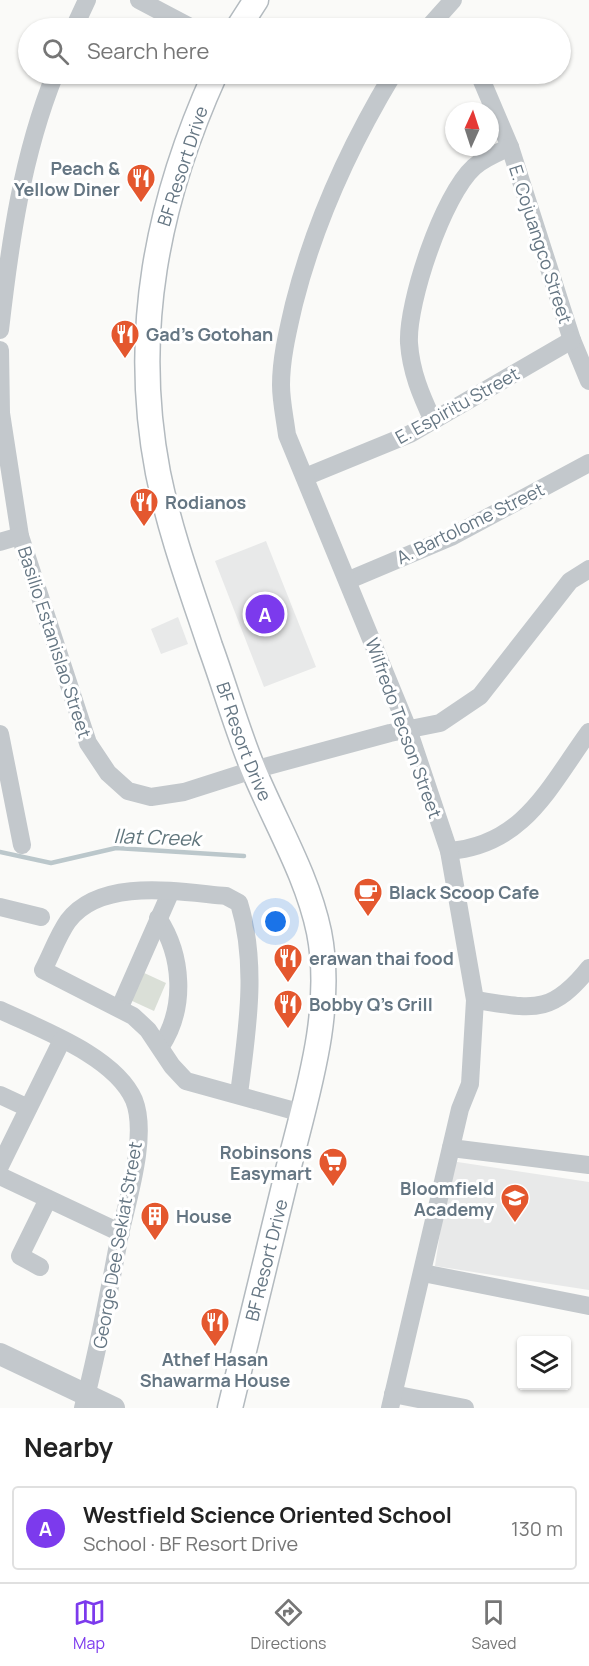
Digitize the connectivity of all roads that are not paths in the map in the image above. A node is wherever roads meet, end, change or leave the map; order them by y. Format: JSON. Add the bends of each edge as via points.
{"nodes":[{"id":1,"x":87,"y":0,"type":"edge"},
{"id":2,"x":140,"y":0,"type":"edge"},
{"id":3,"x":256,"y":0,"type":"edge"},
{"id":4,"x":453,"y":0,"type":"edge"},
{"id":5,"x":79,"y":18,"type":"edge"},
{"id":6,"x":173,"y":18,"type":"edge"},
{"id":7,"x":244,"y":18,"type":"edge"},
{"id":8,"x":441,"y":18,"type":"edge"},
{"id":9,"x":52,"y":84,"type":"edge"},
{"id":10,"x":210,"y":84,"type":"edge"},
{"id":11,"x":387,"y":84,"type":"edge"},
{"id":12,"x":483,"y":84,"type":"edge"},
{"id":13,"x":510,"y":147,"type":"junction"},
{"id":14,"x":0,"y":330,"type":"edge"},
{"id":15,"x":572,"y":340,"type":"junction"},
{"id":16,"x":0,"y":350,"type":"edge"},
{"id":17,"x":589,"y":381,"type":"edge"},
{"id":18,"x":433,"y":421,"type":"junction"},
{"id":19,"x":589,"y":462,"type":"edge"},
{"id":20,"x":305,"y":477,"type":"junction"},
{"id":21,"x":20,"y":536,"type":"junction"},
{"id":22,"x":0,"y":542,"type":"edge"},
{"id":23,"x":589,"y":569,"type":"edge"},
{"id":24,"x":349,"y":580,"type":"junction"},
{"id":25,"x":408,"y":729,"type":"junction"},
{"id":26,"x":589,"y":732,"type":"edge"},
{"id":27,"x":0,"y":734,"type":"edge"},
{"id":28,"x":254,"y":770,"type":"junction"},
{"id":29,"x":5,"y":782,"type":"edge"},
{"id":30,"x":22,"y":845,"type":"dead end"},
{"id":31,"x":449,"y":851,"type":"junction"},
{"id":32,"x":171,"y":891,"type":"junction"},
{"id":33,"x":0,"y":907,"type":"edge"},
{"id":34,"x":41,"y":917,"type":"dead end"},
{"id":35,"x":158,"y":918,"type":"junction"},
{"id":36,"x":589,"y":968,"type":"edge"},
{"id":37,"x":475,"y":1000,"type":"junction"},
{"id":38,"x":120,"y":1007,"type":"junction"},
{"id":39,"x":0,"y":1010,"type":"edge"},
{"id":40,"x":62,"y":1040,"type":"junction"},
{"id":41,"x":160,"y":1046,"type":"junction"},
{"id":42,"x":239,"y":1094,"type":"junction"},
{"id":43,"x":0,"y":1095,"type":"edge"},
{"id":44,"x":28,"y":1108,"type":"junction"},
{"id":45,"x":302,"y":1113,"type":"junction"},
{"id":46,"x":451,"y":1148,"type":"junction"},
{"id":47,"x":0,"y":1166,"type":"edge"},
{"id":48,"x":589,"y":1166,"type":"edge"},
{"id":49,"x":0,"y":1176,"type":"edge"},
{"id":50,"x":48,"y":1199,"type":"junction"},
{"id":51,"x":121,"y":1233,"type":"junction"},
{"id":52,"x":40,"y":1267,"type":"dead end"},
{"id":53,"x":423,"y":1273,"type":"junction"},
{"id":54,"x":589,"y":1306,"type":"edge"},
{"id":55,"x":0,"y":1354,"type":"edge"},
{"id":56,"x":85,"y":1401,"type":"edge"},
{"id":57,"x":391,"y":1401,"type":"edge"},
{"id":58,"x":114,"y":1408,"type":"edge"},
{"id":59,"x":230,"y":1408,"type":"edge"},
{"id":60,"x":465,"y":1408,"type":"edge"}],
"edges":[{"from":1,"to":5,"type":"street"},
{"from":2,"to":6,"type":"street"},
{"from":3,"to":7,"type":"main road"},
{"from":4,"to":8,"type":"street"},
{"from":9,"to":14,"type":"street","via":[[24,171],[9,245]]},
{"from":10,"to":28,"type":"main road","name":"BF Resort Drive","via":[[167,199],[153,266],[147,345],[148,408],[158,474],[183,567]]},
{"from":11,"to":20,"type":"street","name":"Wilfredo Tecson Street","via":[[358,132],[328,195],[287,335],[281,385],[287,435]]},
{"from":12,"to":13,"type":"street","name":"E. Cojuangco Street"},
{"from":13,"to":15,"type":"street","name":"E. Cojuangco Street"},
{"from":13,"to":18,"type":"street","via":[[472,168],[428,251],[409,340],[413,378]]},
{"from":15,"to":17,"type":"street","name":"E. Cojuangco Street"},
{"from":15,"to":18,"type":"street","name":"E. Espiritu Street"},
{"from":16,"to":21,"type":"street","name":"Basilio Estanislao Street","via":[[1,414]]},
{"from":18,"to":20,"type":"street","name":"E. Espiritu Street"},
{"from":19,"to":24,"type":"street","name":"A. Bartolome Street","via":[[451,537]]},
{"from":20,"to":24,"type":"street","name":"Wilfredo Tecson Street"},
{"from":21,"to":22,"type":"street"},
{"from":21,"to":28,"type":"street","name":"Basilio Estanislao Street","via":[[88,743],[108,772],[128,791],[151,797],[184,792]]},
{"from":23,"to":25,"type":"street","name":"Basilio Estanislao Street","via":[[570,581],[480,696],[440,723]]},
{"from":24,"to":25,"type":"street","name":"Wilfredo Tecson Street"},
{"from":25,"to":28,"type":"street","name":"Basilio Estanislao Street"},
{"from":25,"to":31,"type":"street","name":"Wilfredo Tecson Street"},
{"from":26,"to":31,"type":"street","via":[[514,829],[477,847]]},
{"from":27,"to":29,"type":"street"},
{"from":28,"to":45,"type":"main road","name":"BF Resort Drive","via":[[303,878],[319,932],[324,983],[319,1034]]},
{"from":29,"to":30,"type":"street"},
{"from":31,"to":37,"type":"street","name":"Wilfredo Tecson Street"},
{"from":32,"to":35,"type":"street"},
{"from":32,"to":38,"type":"street","via":[[136,890],[84,905],[68,921],[42,970]]},
{"from":32,"to":42,"type":"street","via":[[226,896],[239,903],[249,960],[249,1011]]},
{"from":33,"to":34,"type":"street"},
{"from":35,"to":38,"type":"street"},
{"from":35,"to":41,"type":"street","via":[[177,958],[177,1014]]},
{"from":36,"to":37,"type":"street","via":[[572,989],[551,1004],[530,1008]]},
{"from":37,"to":46,"type":"street","name":"Wilfredo Tecson Street","via":[[470,1084]]},
{"from":38,"to":41,"type":"street"},
{"from":39,"to":40,"type":"street","name":"George Dee Sekiat Street"},
{"from":40,"to":44,"type":"street"},
{"from":40,"to":51,"type":"street","name":"George Dee Sekiat Street","via":[[100,1062],[134,1100],[137,1147]]},
{"from":41,"to":42,"type":"street","via":[[186,1081]]},
{"from":42,"to":45,"type":"street"},
{"from":43,"to":44,"type":"street"},
{"from":44,"to":47,"type":"street"},
{"from":45,"to":59,"type":"main road","name":"BF Resort Drive"},
{"from":46,"to":48,"type":"street"},
{"from":46,"to":53,"type":"street","name":"Wilfredo Tecson Street"},
{"from":49,"to":50,"type":"street"},
{"from":50,"to":51,"type":"street"},
{"from":50,"to":52,"type":"street","via":[[20,1256]]},
{"from":51,"to":56,"type":"street","name":"George Dee Sekiat Street"},
{"from":53,"to":54,"type":"street"},
{"from":53,"to":57,"type":"street","name":"Wilfredo Tecson Street"},
{"from":55,"to":56,"type":"street"},
{"from":56,"to":58,"type":"street"},
{"from":57,"to":60,"type":"street"}]}
